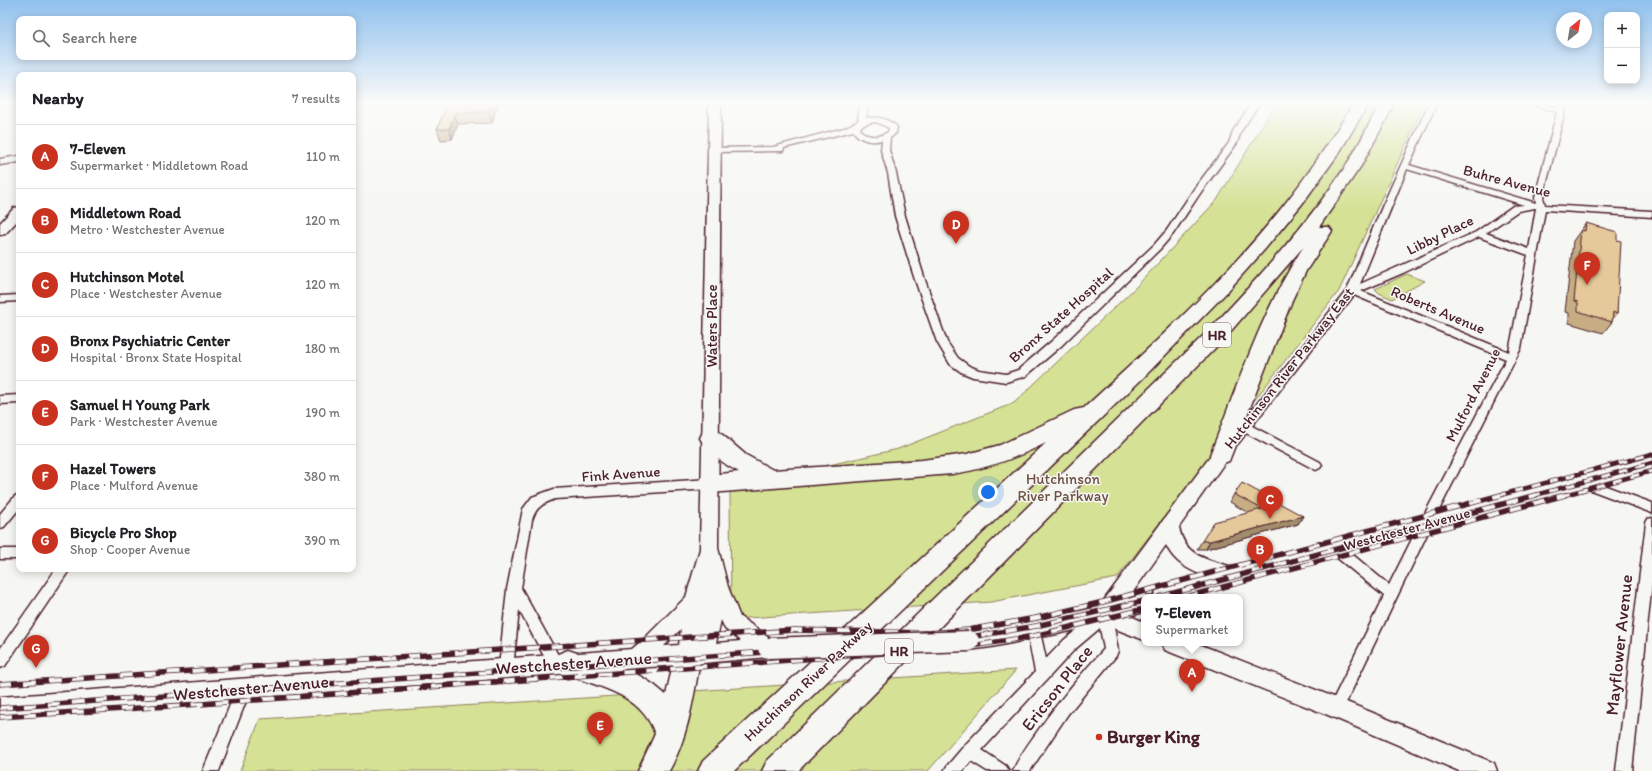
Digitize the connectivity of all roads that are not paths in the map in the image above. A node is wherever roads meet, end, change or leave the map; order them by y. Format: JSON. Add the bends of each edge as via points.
{"nodes":[{"id":1,"x":886,"y":138,"type":"edge"},
{"id":2,"x":714,"y":139,"type":"edge"},
{"id":3,"x":807,"y":139,"type":"edge"},
{"id":4,"x":829,"y":139,"type":"edge"},
{"id":5,"x":870,"y":139,"type":"joint"},
{"id":6,"x":882,"y":139,"type":"edge"},
{"id":7,"x":1234,"y":139,"type":"edge"},
{"id":8,"x":1342,"y":139,"type":"edge"},
{"id":9,"x":1370,"y":139,"type":"edge"},
{"id":10,"x":1417,"y":139,"type":"edge"},
{"id":11,"x":1554,"y":139,"type":"edge"},
{"id":12,"x":774,"y":149,"type":"junction"},
{"id":13,"x":714,"y":150,"type":"junction"},
{"id":14,"x":885,"y":150,"type":"junction"},
{"id":15,"x":16,"y":159,"type":"edge"},
{"id":16,"x":0,"y":162,"type":"edge"},
{"id":17,"x":1405,"y":166,"type":"junction"},
{"id":18,"x":1347,"y":176,"type":"junction"},
{"id":19,"x":1541,"y":207,"type":"junction"},
{"id":20,"x":1652,"y":214,"type":"edge"},
{"id":21,"x":16,"y":216,"type":"edge"},
{"id":22,"x":0,"y":231,"type":"edge"},
{"id":23,"x":1479,"y":234,"type":"junction"},
{"id":24,"x":1532,"y":253,"type":"junction"},
{"id":25,"x":1352,"y":291,"type":"junction"},
{"id":26,"x":16,"y":298,"type":"edge"},
{"id":27,"x":0,"y":299,"type":"edge"},
{"id":28,"x":1512,"y":358,"type":"junction"},
{"id":29,"x":16,"y":399,"type":"edge"},
{"id":30,"x":0,"y":400,"type":"edge"},
{"id":31,"x":1094,"y":411,"type":"junction"},
{"id":32,"x":1244,"y":427,"type":"junction"},
{"id":33,"x":711,"y":438,"type":"junction"},
{"id":34,"x":1221,"y":456,"type":"junction"},
{"id":35,"x":1652,"y":464,"type":"edge"},
{"id":36,"x":1316,"y":465,"type":"dead end"},
{"id":37,"x":769,"y":478,"type":"junction"},
{"id":38,"x":1584,"y":483,"type":"junction"},
{"id":39,"x":710,"y":484,"type":"junction"},
{"id":40,"x":16,"y":504,"type":"edge"},
{"id":41,"x":1652,"y":508,"type":"edge"},
{"id":42,"x":0,"y":523,"type":"edge"},
{"id":43,"x":1652,"y":523,"type":"edge"},
{"id":44,"x":1170,"y":525,"type":"junction"},
{"id":45,"x":1425,"y":525,"type":"junction"},
{"id":46,"x":709,"y":548,"type":"junction"},
{"id":47,"x":1335,"y":548,"type":"junction"},
{"id":48,"x":0,"y":554,"type":"edge"},
{"id":49,"x":16,"y":554,"type":"edge"},
{"id":50,"x":61,"y":572,"type":"edge"},
{"id":51,"x":1236,"y":575,"type":"junction"},
{"id":52,"x":718,"y":587,"type":"junction"},
{"id":53,"x":514,"y":589,"type":"junction"},
{"id":54,"x":1173,"y":594,"type":"edge"},
{"id":55,"x":1392,"y":595,"type":"junction"},
{"id":56,"x":695,"y":601,"type":"junction"},
{"id":57,"x":1141,"y":604,"type":"edge"},
{"id":58,"x":1106,"y":622,"type":"junction"},
{"id":59,"x":1141,"y":630,"type":"edge"},
{"id":60,"x":1034,"y":631,"type":"junction"},
{"id":61,"x":1180,"y":646,"type":"edge"},
{"id":62,"x":768,"y":648,"type":"junction"},
{"id":63,"x":695,"y":654,"type":"junction"},
{"id":64,"x":636,"y":658,"type":"junction"},
{"id":65,"x":0,"y":661,"type":"edge"},
{"id":66,"x":562,"y":663,"type":"junction"},
{"id":67,"x":506,"y":668,"type":"junction"},
{"id":68,"x":1042,"y":673,"type":"junction"},
{"id":69,"x":244,"y":688,"type":"junction"},
{"id":70,"x":0,"y":707,"type":"edge"},
{"id":71,"x":1336,"y":708,"type":"junction"},
{"id":72,"x":669,"y":734,"type":"junction"},
{"id":73,"x":969,"y":751,"type":"junction"},
{"id":74,"x":211,"y":771,"type":"edge"},
{"id":75,"x":653,"y":771,"type":"edge"},
{"id":76,"x":713,"y":771,"type":"edge"},
{"id":77,"x":778,"y":771,"type":"edge"},
{"id":78,"x":952,"y":771,"type":"edge"},
{"id":79,"x":1001,"y":771,"type":"edge"},
{"id":80,"x":1021,"y":771,"type":"edge"},
{"id":81,"x":1486,"y":771,"type":"edge"},
{"id":82,"x":1624,"y":771,"type":"edge"}],
"edges":[{"from":1,"to":14,"type":"street","name":"Bronx State Hospital"},
{"from":2,"to":13,"type":"main road","name":"Waters Place"},
{"from":3,"to":12,"type":"street"},
{"from":4,"to":12,"type":"street","via":[[790,149]]},
{"from":5,"to":6,"type":"street"},
{"from":5,"to":14,"type":"street"},
{"from":7,"to":14,"type":"street","name":"Bronx State Hospital","via":[[1157,247],[1022,373],[1006,378],[977,374],[965,369],[954,361],[943,343],[900,216]]},
{"from":8,"to":31,"type":"highway","name":"Hutchinson River Parkway","number":"HR","via":[[1260,246],[1199,310]]},
{"from":9,"to":18,"type":"highway","number":"HR"},
{"from":10,"to":17,"type":"street","name":"Hutchinson River Parkway East"},
{"from":11,"to":19,"type":"street","name":"Mulford Avenue","via":[[1539,197]]},
{"from":12,"to":13,"type":"street"},
{"from":13,"to":33,"type":"main road","name":"Waters Place"},
{"from":15,"to":16,"type":"street"},
{"from":17,"to":19,"type":"street","name":"Buhre Avenue"},
{"from":17,"to":25,"type":"street","name":"Hutchinson River Parkway East"},
{"from":18,"to":34,"type":"highway","via":[[1328,223],[1283,298]]},
{"from":18,"to":77,"type":"highway","number":"HR","via":[[1322,213],[1277,270],[1217,334]]},
{"from":19,"to":20,"type":"street","name":"Buhre Avenue"},
{"from":19,"to":23,"type":"street","name":"Libby Place","via":[[1516,208]]},
{"from":19,"to":24,"type":"street","name":"Mulford Avenue"},
{"from":21,"to":22,"type":"main road"},
{"from":23,"to":24,"type":"street"},
{"from":23,"to":25,"type":"street","name":"Libby Place"},
{"from":24,"to":28,"type":"street","name":"Mulford Avenue","via":[[1516,348]]},
{"from":25,"to":28,"type":"street","name":"Roberts Avenue"},
{"from":25,"to":32,"type":"street","name":"Hutchinson River Parkway East"},
{"from":26,"to":27,"type":"street"},
{"from":28,"to":45,"type":"street","name":"Mulford Avenue"},
{"from":29,"to":30,"type":"street"},
{"from":31,"to":37,"type":"highway","via":[[1010,450],[975,461],[924,469]]},
{"from":31,"to":76,"type":"highway","name":"Hutchinson River Parkway","number":"HR"},
{"from":32,"to":34,"type":"street","name":"Hutchinson River Parkway East"},
{"from":32,"to":36,"type":"street"},
{"from":33,"to":37,"type":"highway","via":[[738,461]]},
{"from":33,"to":39,"type":"main road","name":"Waters Place"},
{"from":34,"to":44,"type":"main road"},
{"from":35,"to":38,"type":"main road","name":"Westchester Avenue"},
{"from":37,"to":39,"type":"highway"},
{"from":38,"to":41,"type":"street"},
{"from":38,"to":45,"type":"main road","name":"Westchester Avenue"},
{"from":39,"to":46,"type":"main road","name":"Waters Place"},
{"from":39,"to":53,"type":"street","name":"Fink Avenue","via":[[554,494],[536,501],[529,509],[526,520]]},
{"from":40,"to":42,"type":"street"},
{"from":43,"to":82,"type":"street","name":"Mayflower Avenue"},
{"from":44,"to":51,"type":"main road","via":[[1178,551],[1212,571]]},
{"from":44,"to":58,"type":"main road"},
{"from":45,"to":47,"type":"main road","name":"Westchester Avenue"},
{"from":45,"to":55,"type":"street","name":"Mulford Avenue"},
{"from":46,"to":52,"type":"main road","name":"Waters Place"},
{"from":46,"to":56,"type":"main road","name":"Waters Place"},
{"from":47,"to":51,"type":"main road","name":"Westchester Avenue"},
{"from":47,"to":55,"type":"street"},
{"from":48,"to":49,"type":"street"},
{"from":50,"to":65,"type":"street"},
{"from":51,"to":54,"type":"main road","name":"Westchester Avenue"},
{"from":52,"to":62,"type":"main road","via":[[732,623]]},
{"from":52,"to":63,"type":"main road","name":"Waters Place"},
{"from":53,"to":66,"type":"street"},
{"from":53,"to":67,"type":"street"},
{"from":55,"to":71,"type":"street","name":"Mulford Avenue"},
{"from":56,"to":63,"type":"main road","name":"Waters Place"},
{"from":56,"to":64,"type":"main road"},
{"from":57,"to":58,"type":"main road","name":"Westchester Avenue"},
{"from":58,"to":59,"type":"main road"},
{"from":58,"to":60,"type":"main road","name":"Westchester Avenue"},
{"from":58,"to":68,"type":"street","name":"Ericson Place","via":[[1069,645]]},
{"from":58,"to":80,"type":"street","name":"Ericson Place","via":[[1111,651],[1036,746]]},
{"from":60,"to":62,"type":"main road","name":"Westchester Avenue","bridge":true,"via":[[969,641]]},
{"from":60,"to":68,"type":"street","name":"Ericson Place"},
{"from":61,"to":71,"type":"main road"},
{"from":62,"to":63,"type":"main road","name":"Westchester Avenue"},
{"from":63,"to":64,"type":"main road","name":"Westchester Avenue"},
{"from":63,"to":72,"type":"highway"},
{"from":64,"to":66,"type":"main road","name":"Westchester Avenue"},
{"from":66,"to":67,"type":"main road","name":"Westchester Avenue"},
{"from":66,"to":72,"type":"highway","via":[[623,681],[647,696],[665,717]]},
{"from":67,"to":69,"type":"main road","name":"Westchester Avenue"},
{"from":68,"to":73,"type":"street","name":"Ericson Place"},
{"from":69,"to":70,"type":"main road","name":"Westchester Avenue"},
{"from":69,"to":74,"type":"street"},
{"from":71,"to":81,"type":"main road"},
{"from":72,"to":75,"type":"highway"},
{"from":73,"to":78,"type":"street"},
{"from":73,"to":79,"type":"street"}]}
